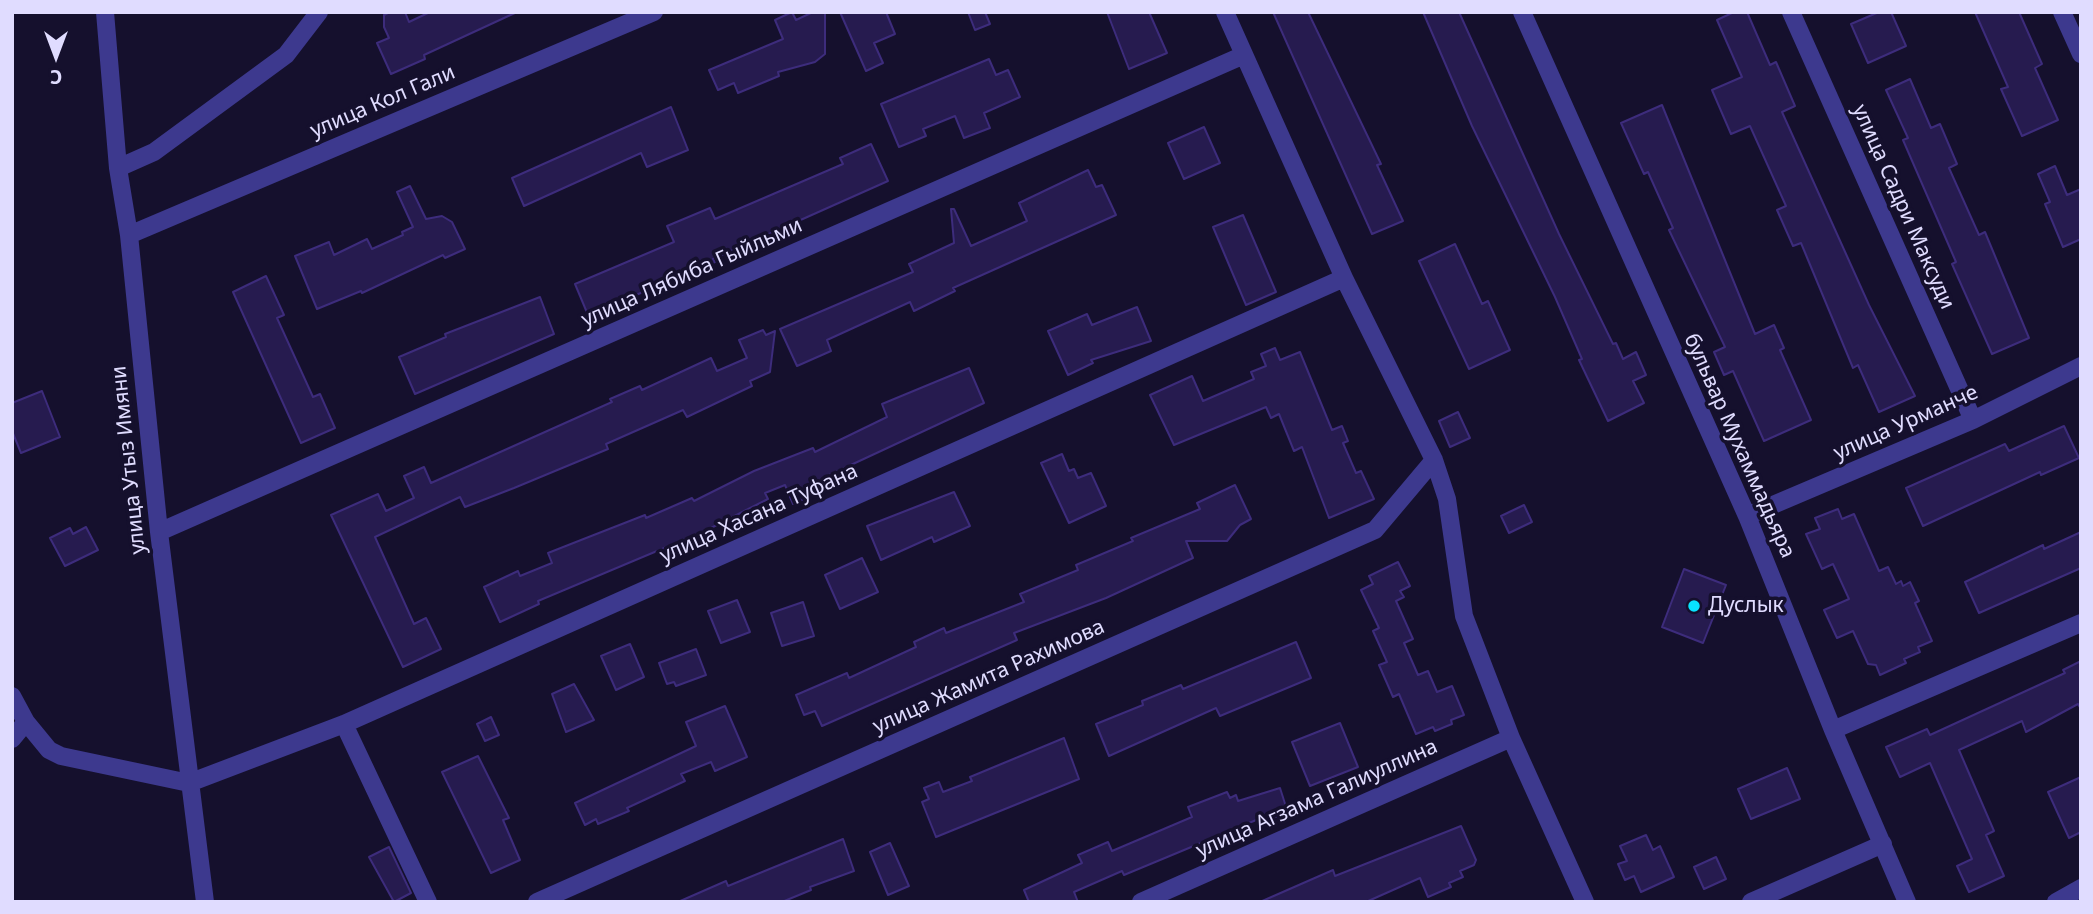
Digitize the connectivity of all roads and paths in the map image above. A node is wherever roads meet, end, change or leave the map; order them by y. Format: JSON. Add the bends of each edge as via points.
{"nodes":[{"id":1,"x":105,"y":12,"type":"edge"},
{"id":2,"x":319,"y":12,"type":"edge"},
{"id":3,"x":654,"y":12,"type":"edge"},
{"id":4,"x":1225,"y":12,"type":"edge"},
{"id":5,"x":1522,"y":12,"type":"edge"},
{"id":6,"x":1791,"y":12,"type":"edge"},
{"id":7,"x":2062,"y":12,"type":"edge"},
{"id":8,"x":2081,"y":54,"type":"edge"},
{"id":9,"x":1244,"y":55,"type":"junction"},
{"id":10,"x":118,"y":168,"type":"junction"},
{"id":11,"x":129,"y":234,"type":"junction"},
{"id":12,"x":1344,"y":278,"type":"junction"},
{"id":13,"x":2081,"y":366,"type":"edge"},
{"id":14,"x":1973,"y":420,"type":"junction"},
{"id":15,"x":1434,"y":460,"type":"junction"},
{"id":16,"x":1746,"y":516,"type":"junction"},
{"id":17,"x":159,"y":532,"type":"junction"},
{"id":18,"x":2081,"y":622,"type":"edge"},
{"id":19,"x":12,"y":696,"type":"edge"},
{"id":20,"x":26,"y":722,"type":"junction"},
{"id":21,"x":344,"y":724,"type":"junction"},
{"id":22,"x":1833,"y":730,"type":"junction"},
{"id":23,"x":1511,"y":738,"type":"junction"},
{"id":24,"x":12,"y":739,"type":"edge"},
{"id":25,"x":189,"y":783,"type":"junction"},
{"id":26,"x":1883,"y":844,"type":"junction"},
{"id":27,"x":2081,"y":888,"type":"edge"},
{"id":28,"x":205,"y":902,"type":"edge"},
{"id":29,"x":428,"y":902,"type":"edge"},
{"id":30,"x":537,"y":902,"type":"edge"},
{"id":31,"x":1141,"y":902,"type":"edge"},
{"id":32,"x":1585,"y":902,"type":"edge"},
{"id":33,"x":1751,"y":902,"type":"edge"},
{"id":34,"x":1907,"y":902,"type":"edge"},
{"id":35,"x":2056,"y":902,"type":"edge"}],
"edges":[{"from":1,"to":10,"type":"street","name":"улица Утыз Имяни"},
{"from":2,"to":10,"type":"street","via":[[286,55],[154,152]]},
{"from":3,"to":11,"type":"street","name":"улица Кол Гали"},
{"from":4,"to":9,"type":"street"},
{"from":5,"to":16,"type":"street","name":"бульвар Мухаммадьяра"},
{"from":6,"to":14,"type":"street","name":"улица Садри Максуди"},
{"from":7,"to":8,"type":"street"},
{"from":9,"to":12,"type":"street"},
{"from":9,"to":17,"type":"street","name":"улица Лябиба Гыйльми"},
{"from":10,"to":11,"type":"street","name":"улица Утыз Имяни"},
{"from":11,"to":17,"type":"street","name":"улица Утыз Имяни"},
{"from":12,"to":15,"type":"street"},
{"from":12,"to":21,"type":"street","name":"улица Хасана Туфана"},
{"from":13,"to":14,"type":"street","name":"улица Урманче"},
{"from":14,"to":16,"type":"street","name":"улица Урманче"},
{"from":15,"to":23,"type":"street","via":[[1447,499],[1464,616]]},
{"from":15,"to":30,"type":"street","name":"улица Жамита Рахимова","via":[[1376,530]]},
{"from":16,"to":22,"type":"street","name":"бульвар Мухаммадьяра"},
{"from":17,"to":25,"type":"street","name":"улица Утыз Имяни"},
{"from":18,"to":22,"type":"street"},
{"from":19,"to":20,"type":"street"},
{"from":20,"to":24,"type":"street"},
{"from":20,"to":25,"type":"street","via":[[48,750],[61,756]]},
{"from":21,"to":25,"type":"street","name":"улица Хасана Туфана"},
{"from":21,"to":29,"type":"street"},
{"from":22,"to":26,"type":"street","name":"бульвар Мухаммадьяра"},
{"from":23,"to":31,"type":"street","name":"улица Агзама Галиуллина"},
{"from":23,"to":32,"type":"street"},
{"from":25,"to":28,"type":"street","name":"улица Утыз Имяни"},
{"from":26,"to":33,"type":"street"},
{"from":26,"to":34,"type":"street","name":"бульвар Мухаммадьяра"},
{"from":27,"to":35,"type":"street"}]}
